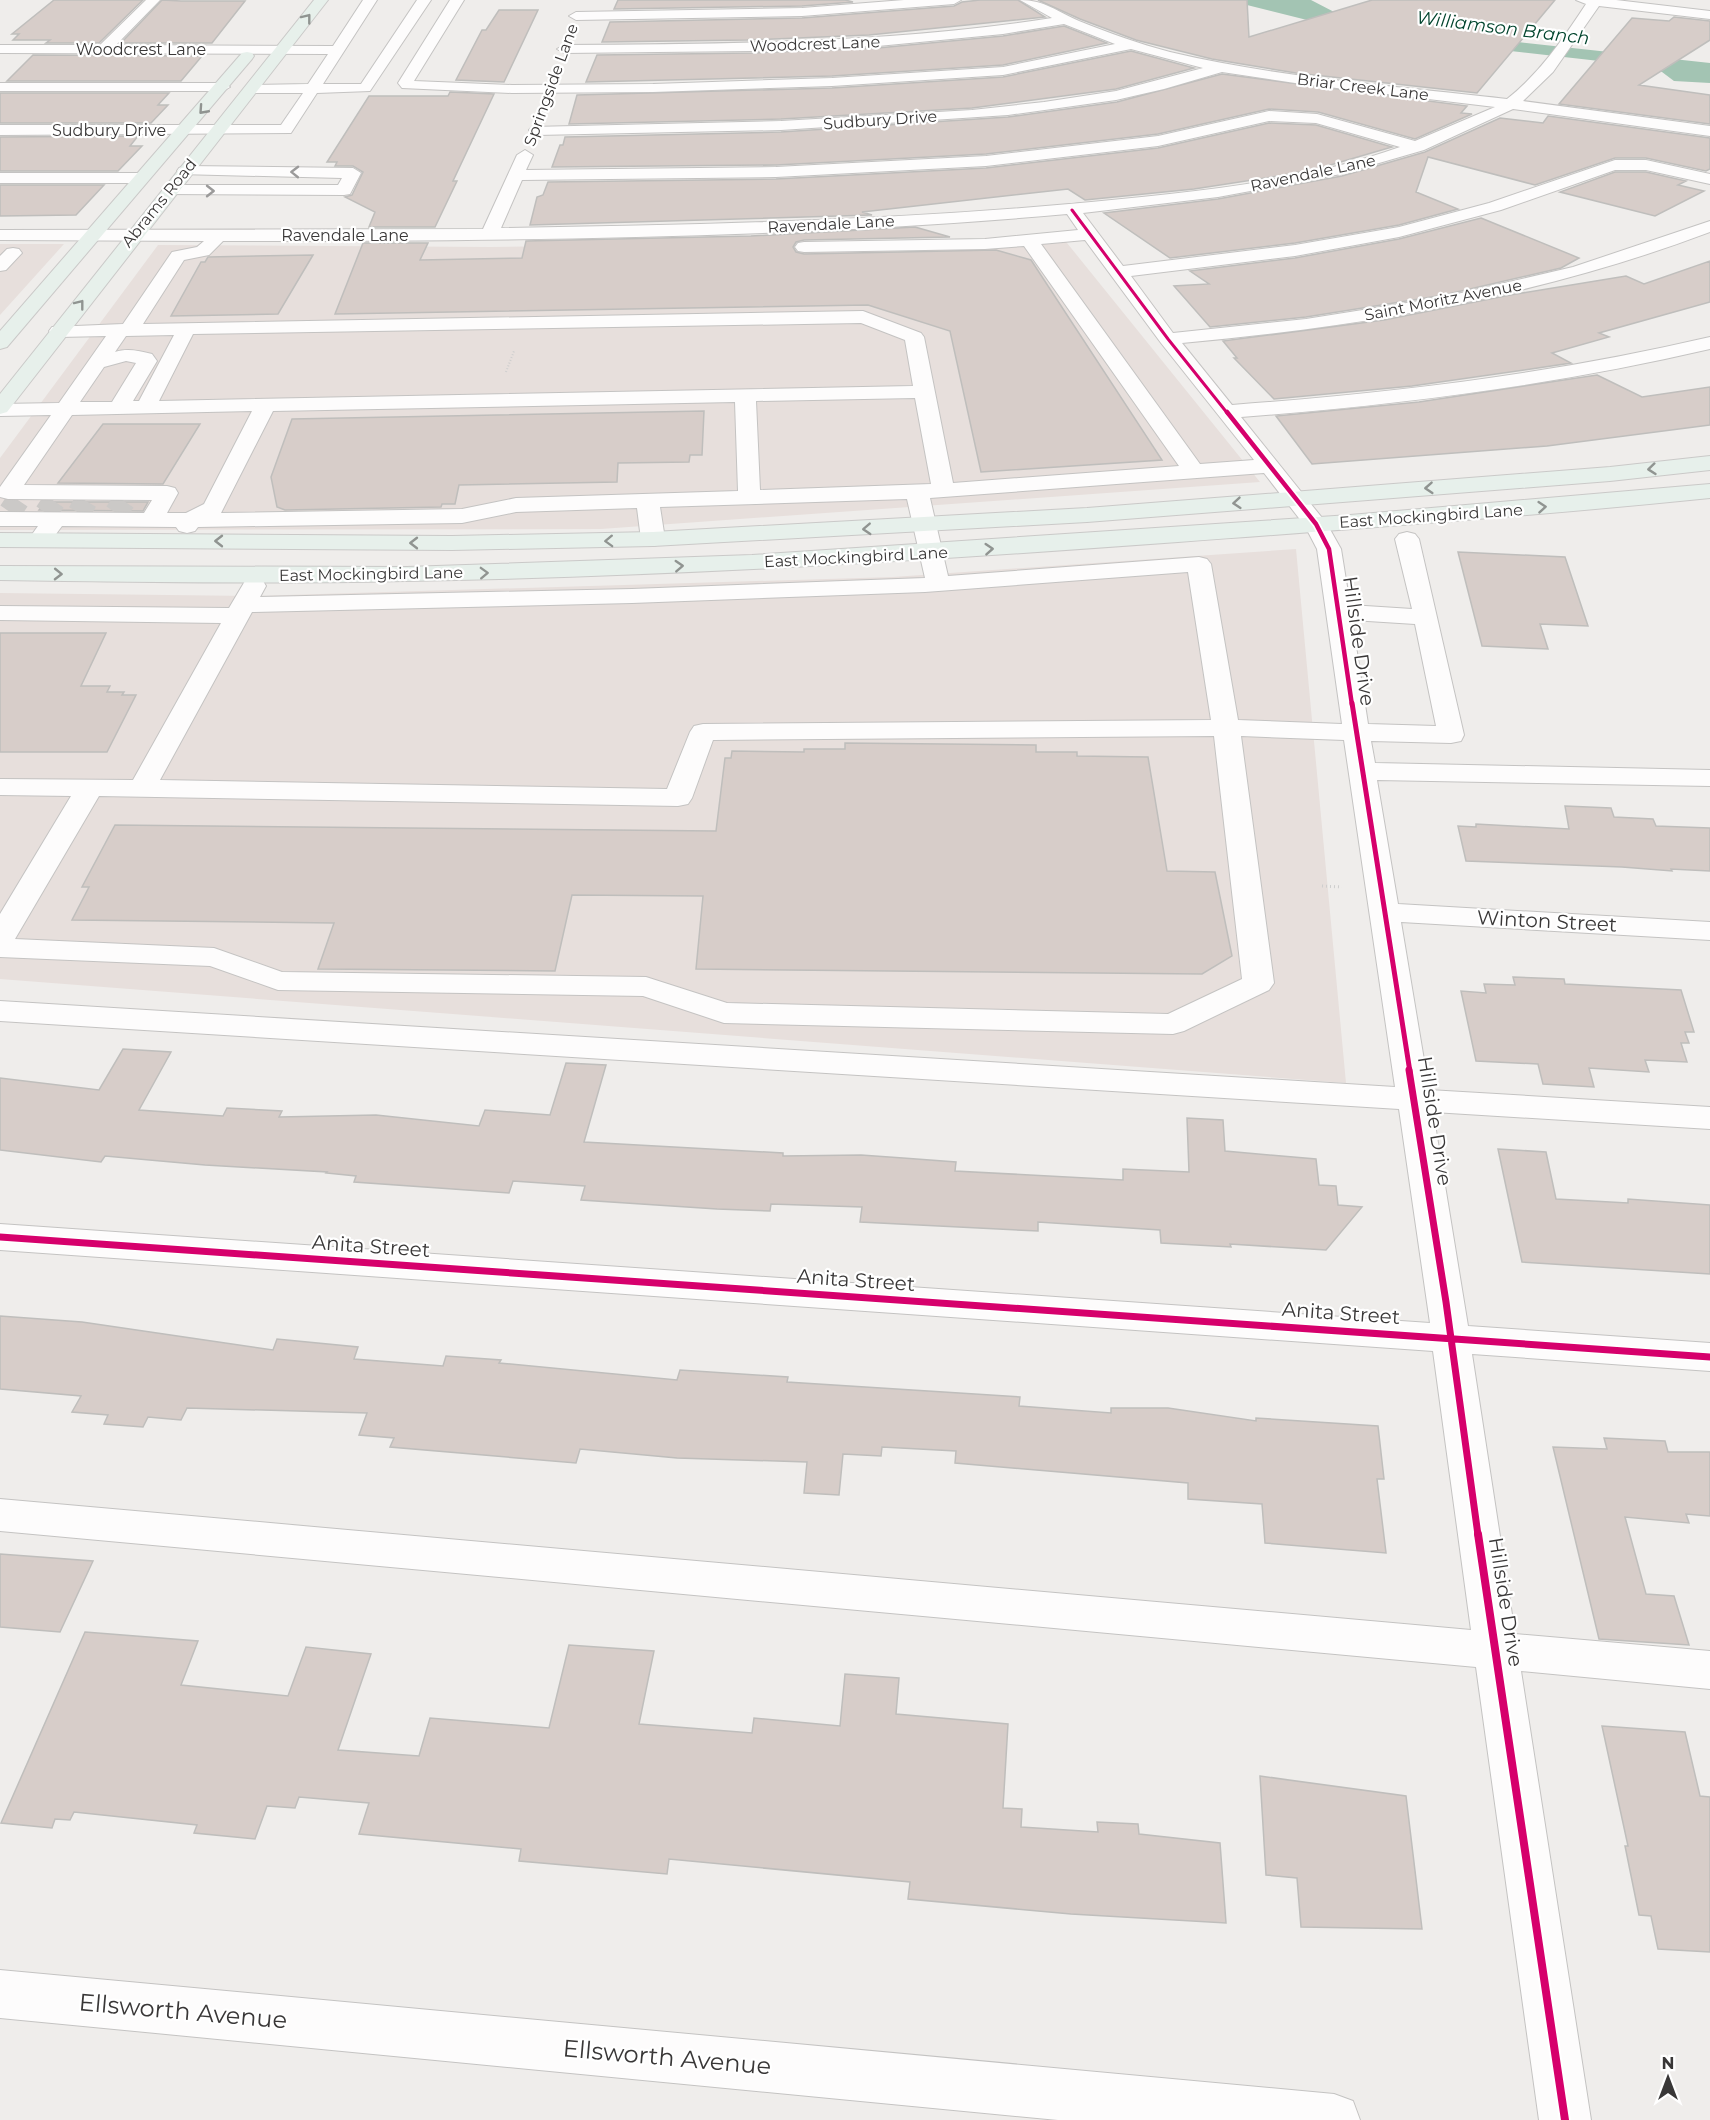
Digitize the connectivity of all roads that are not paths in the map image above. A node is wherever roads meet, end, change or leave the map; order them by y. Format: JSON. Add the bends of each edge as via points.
{"nodes":[{"id":1,"x":153,"y":0,"type":"edge"},
{"id":2,"x":321,"y":0,"type":"edge"},
{"id":3,"x":370,"y":0,"type":"edge"},
{"id":4,"x":424,"y":0,"type":"edge"},
{"id":5,"x":457,"y":0,"type":"edge"},
{"id":6,"x":583,"y":0,"type":"edge"},
{"id":7,"x":954,"y":0,"type":"edge"},
{"id":8,"x":1027,"y":0,"type":"edge"},
{"id":9,"x":1591,"y":0,"type":"edge"},
{"id":10,"x":1710,"y":15,"type":"edge"},
{"id":11,"x":1065,"y":20,"type":"junction"},
{"id":12,"x":266,"y":33,"type":"dead end"},
{"id":13,"x":566,"y":43,"type":"junction"},
{"id":14,"x":1128,"y":46,"type":"junction"},
{"id":15,"x":0,"y":49,"type":"edge"},
{"id":16,"x":104,"y":49,"type":"junction"},
{"id":17,"x":253,"y":49,"type":"junction"},
{"id":18,"x":282,"y":49,"type":"junction"},
{"id":19,"x":338,"y":50,"type":"junction"},
{"id":20,"x":1219,"y":68,"type":"junction"},
{"id":21,"x":0,"y":87,"type":"edge"},
{"id":22,"x":223,"y":87,"type":"junction"},
{"id":23,"x":550,"y":88,"type":"junction"},
{"id":24,"x":250,"y":89,"type":"junction"},
{"id":25,"x":311,"y":89,"type":"junction"},
{"id":26,"x":1510,"y":104,"type":"junction"},
{"id":27,"x":540,"y":120,"type":"junction"},
{"id":28,"x":218,"y":129,"type":"junction"},
{"id":29,"x":0,"y":130,"type":"edge"},
{"id":30,"x":185,"y":130,"type":"junction"},
{"id":31,"x":1710,"y":131,"type":"edge"},
{"id":32,"x":1418,"y":147,"type":"junction"},
{"id":33,"x":185,"y":171,"type":"junction"},
{"id":34,"x":515,"y":175,"type":"junction"},
{"id":35,"x":0,"y":178,"type":"edge"},
{"id":36,"x":142,"y":178,"type":"junction"},
{"id":37,"x":1710,"y":179,"type":"edge"},
{"id":38,"x":170,"y":190,"type":"junction"},
{"id":39,"x":251,"y":191,"type":"junction"},
{"id":40,"x":1072,"y":210,"type":"junction"},
{"id":41,"x":1021,"y":213,"type":"junction"},
{"id":42,"x":1710,"y":226,"type":"edge"},
{"id":43,"x":1091,"y":234,"type":"junction"},
{"id":44,"x":220,"y":235,"type":"junction"},
{"id":45,"x":0,"y":236,"type":"edge"},
{"id":46,"x":92,"y":236,"type":"junction"},
{"id":47,"x":134,"y":236,"type":"junction"},
{"id":48,"x":1036,"y":238,"type":"junction"},
{"id":49,"x":491,"y":246,"type":"junction"},
{"id":50,"x":783,"y":247,"type":"dead end"},
{"id":51,"x":203,"y":251,"type":"junction"},
{"id":52,"x":6,"y":253,"type":"edge"},
{"id":53,"x":77,"y":253,"type":"junction"},
{"id":54,"x":295,"y":253,"type":"dead end"},
{"id":55,"x":0,"y":266,"type":"edge"},
{"id":56,"x":1120,"y":272,"type":"junction"},
{"id":57,"x":187,"y":328,"type":"junction"},
{"id":58,"x":125,"y":330,"type":"junction"},
{"id":59,"x":59,"y":331,"type":"junction"},
{"id":60,"x":3,"y":335,"type":"edge"},
{"id":61,"x":1168,"y":339,"type":"junction"},
{"id":62,"x":1710,"y":343,"type":"edge"},
{"id":63,"x":97,"y":363,"type":"junction"},
{"id":64,"x":925,"y":392,"type":"junction"},
{"id":65,"x":745,"y":396,"type":"junction"},
{"id":66,"x":266,"y":405,"type":"junction"},
{"id":67,"x":146,"y":407,"type":"junction"},
{"id":68,"x":66,"y":408,"type":"junction"},
{"id":69,"x":119,"y":408,"type":"junction"},
{"id":70,"x":0,"y":409,"type":"edge"},
{"id":71,"x":1225,"y":412,"type":"junction"},
{"id":72,"x":1710,"y":463,"type":"edge"},
{"id":73,"x":1268,"y":466,"type":"junction"},
{"id":74,"x":1194,"y":472,"type":"junction"},
{"id":75,"x":943,"y":490,"type":"junction"},
{"id":76,"x":1710,"y":491,"type":"edge"},
{"id":77,"x":917,"y":492,"type":"junction"},
{"id":78,"x":749,"y":498,"type":"junction"},
{"id":79,"x":648,"y":502,"type":"junction"},
{"id":80,"x":121,"y":507,"type":"junction"},
{"id":81,"x":8,"y":509,"type":"edge"},
{"id":82,"x":63,"y":511,"type":"junction"},
{"id":83,"x":1306,"y":511,"type":"junction"},
{"id":84,"x":462,"y":516,"type":"junction"},
{"id":85,"x":152,"y":520,"type":"junction"},
{"id":86,"x":190,"y":520,"type":"junction"},
{"id":87,"x":925,"y":526,"type":"junction"},
{"id":88,"x":653,"y":539,"type":"junction"},
{"id":89,"x":1407,"y":539,"type":"dead end"},
{"id":90,"x":178,"y":541,"type":"junction"},
{"id":91,"x":452,"y":543,"type":"junction"},
{"id":92,"x":931,"y":553,"type":"junction"},
{"id":93,"x":640,"y":568,"type":"junction"},
{"id":94,"x":0,"y":573,"type":"edge"},
{"id":95,"x":260,"y":576,"type":"junction"},
{"id":96,"x":938,"y":584,"type":"junction"},
{"id":97,"x":632,"y":596,"type":"junction"},
{"id":98,"x":240,"y":610,"type":"junction"},
{"id":99,"x":1339,"y":612,"type":"junction"},
{"id":100,"x":0,"y":613,"type":"edge"},
{"id":101,"x":1426,"y":617,"type":"junction"},
{"id":102,"x":1226,"y":728,"type":"junction"},
{"id":103,"x":1356,"y":732,"type":"junction"},
{"id":104,"x":1362,"y":771,"type":"junction"},
{"id":105,"x":1710,"y":778,"type":"edge"},
{"id":106,"x":0,"y":787,"type":"edge"},
{"id":107,"x":90,"y":788,"type":"junction"},
{"id":108,"x":142,"y":788,"type":"junction"},
{"id":109,"x":1384,"y":912,"type":"junction"},
{"id":110,"x":1710,"y":931,"type":"edge"},
{"id":111,"x":0,"y":939,"type":"edge"},
{"id":112,"x":0,"y":948,"type":"edge"},
{"id":113,"x":0,"y":1011,"type":"edge"},
{"id":114,"x":1415,"y":1100,"type":"junction"},
{"id":115,"x":1710,"y":1118,"type":"edge"},
{"id":116,"x":0,"y":1237,"type":"edge"},
{"id":117,"x":1451,"y":1337,"type":"junction"},
{"id":118,"x":1710,"y":1356,"type":"edge"},
{"id":119,"x":0,"y":1515,"type":"edge"},
{"id":120,"x":1497,"y":1652,"type":"junction"},
{"id":121,"x":1710,"y":1670,"type":"edge"},
{"id":122,"x":0,"y":1994,"type":"edge"},
{"id":123,"x":1334,"y":2120,"type":"edge"},
{"id":124,"x":1565,"y":2120,"type":"edge"}],
"edges":[{"from":1,"to":16,"type":"street"},
{"from":18,"to":2,"type":"main road","name":"Abrams Road","one_way":true},
{"from":3,"to":19,"type":"street"},
{"from":4,"to":25,"type":"street","via":[[365,88]]},
{"from":5,"to":23,"type":"street","via":[[406,85]]},
{"from":6,"to":13,"type":"street","name":"Springside Lane"},
{"from":7,"to":13,"type":"street","via":[[802,12]]},
{"from":8,"to":11,"type":"street","name":"Briar Creek Lane"},
{"from":9,"to":10,"type":"street"},
{"from":9,"to":26,"type":"street","name":"Ravendale Lane","via":[[1570,41]]},
{"from":11,"to":13,"type":"street","name":"Woodcrest Lane","via":[[903,40],[720,48]]},
{"from":11,"to":14,"type":"street","name":"Briar Creek Lane"},
{"from":12,"to":17,"type":"main road","name":"Abrams Road"},
{"from":13,"to":23,"type":"street","name":"Springside Lane"},
{"from":14,"to":20,"type":"street","name":"Briar Creek Lane"},
{"from":14,"to":23,"type":"street","via":[[1014,69],[945,76],[731,87]]},
{"from":15,"to":16,"type":"street","name":"Woodcrest Lane"},
{"from":16,"to":17,"type":"street","name":"Woodcrest Lane"},
{"from":17,"to":18,"type":"street","name":"Woodcrest Lane"},
{"from":17,"to":22,"type":"main road","name":"Abrams Road"},
{"from":18,"to":19,"type":"street","name":"Woodcrest Lane"},
{"from":18,"to":24,"type":"main road","name":"Abrams Road"},
{"from":19,"to":25,"type":"street"},
{"from":20,"to":26,"type":"street","name":"Briar Creek Lane"},
{"from":20,"to":27,"type":"street","name":"Sudbury Drive","via":[[1141,90],[1004,112],[664,130]]},
{"from":21,"to":22,"type":"street"},
{"from":22,"to":30,"type":"main road","name":"Abrams Road","one_way":true},
{"from":23,"to":27,"type":"street","name":"Springside Lane"},
{"from":24,"to":25,"type":"street"},
{"from":24,"to":28,"type":"main road","name":"Abrams Road"},
{"from":25,"to":28,"type":"street","name":"Sudbury Drive","via":[[286,130]]},
{"from":26,"to":31,"type":"street","name":"Briar Creek Lane"},
{"from":26,"to":32,"type":"street","name":"Ravendale Lane"},
{"from":27,"to":34,"type":"street","name":"Springside Lane"},
{"from":28,"to":30,"type":"street","name":"Sudbury Drive"},
{"from":28,"to":33,"type":"main road","name":"Abrams Road"},
{"from":29,"to":30,"type":"street","name":"Sudbury Drive"},
{"from":30,"to":36,"type":"main road","name":"Abrams Road"},
{"from":32,"to":34,"type":"street","via":[[1317,119],[1269,116],[1158,141],[986,161],[743,173]]},
{"from":32,"to":40,"type":"street","name":"Ravendale Lane","via":[[1265,185]]},
{"from":33,"to":38,"type":"main road","name":"Abrams Road"},
{"from":39,"to":33,"type":"street","one_way":true,"via":[[344,190],[353,173]]},
{"from":34,"to":49,"type":"street","name":"Springside Lane"},
{"from":35,"to":36,"type":"street"},
{"from":36,"to":46,"type":"main road","name":"Abrams Road"},
{"from":37,"to":56,"type":"street","via":[[1627,164],[1604,167],[1462,217],[1398,232],[1300,250]]},
{"from":38,"to":39,"type":"street","one_way":true},
{"from":38,"to":47,"type":"main road","name":"Abrams Road"},
{"from":39,"to":44,"type":"street"},
{"from":40,"to":41,"type":"street","name":"Ravendale Lane"},
{"from":40,"to":43,"type":"street","name":"Hillside Drive"},
{"from":41,"to":48,"type":"street"},
{"from":41,"to":49,"type":"street","name":"Ravendale Lane"},
{"from":42,"to":61,"type":"street","name":"Saint Moritz Avenue","via":[[1655,249],[1489,293],[1292,326]]},
{"from":43,"to":48,"type":"street"},
{"from":43,"to":56,"type":"street","name":"Hillside Drive"},
{"from":44,"to":47,"type":"street","name":"Ravendale Lane"},
{"from":44,"to":49,"type":"street","name":"Ravendale Lane"},
{"from":44,"to":51,"type":"street"},
{"from":45,"to":46,"type":"street","name":"Ravendale Lane"},
{"from":46,"to":47,"type":"street","name":"Ravendale Lane"},
{"from":46,"to":53,"type":"main road","name":"Abrams Road"},
{"from":59,"to":47,"type":"main road","name":"Abrams Road","one_way":true},
{"from":48,"to":50,"type":"street","via":[[985,244]]},
{"from":48,"to":74,"type":"street"},
{"from":51,"to":54,"type":"street"},
{"from":51,"to":58,"type":"street","via":[[178,256]]},
{"from":52,"to":53,"type":"street"},
{"from":52,"to":55,"type":"street"},
{"from":53,"to":60,"type":"main road","name":"Abrams Road"},
{"from":56,"to":61,"type":"street","name":"Hillside Drive"},
{"from":57,"to":58,"type":"street"},
{"from":57,"to":64,"type":"street","via":[[863,317],[914,337]]},
{"from":57,"to":67,"type":"street"},
{"from":58,"to":59,"type":"street"},
{"from":58,"to":63,"type":"street"},
{"from":59,"to":60,"type":"main road"},
{"from":59,"to":70,"type":"main road","name":"Abrams Road"},
{"from":61,"to":71,"type":"street","name":"Hillside Drive"},
{"from":62,"to":71,"type":"street","via":[[1668,354],[1467,387]]},
{"from":63,"to":68,"type":"street"},
{"from":63,"to":69,"type":"street","via":[[125,355],[147,361]]},
{"from":64,"to":65,"type":"street"},
{"from":64,"to":75,"type":"street"},
{"from":65,"to":66,"type":"street"},
{"from":65,"to":78,"type":"street"},
{"from":66,"to":67,"type":"street"},
{"from":66,"to":86,"type":"street","via":[[213,508]]},
{"from":67,"to":69,"type":"street"},
{"from":68,"to":69,"type":"street"},
{"from":68,"to":70,"type":"street"},
{"from":68,"to":81,"type":"street"},
{"from":71,"to":73,"type":"street","name":"Hillside Drive"},
{"from":72,"to":83,"type":"main road","name":"East Mockingbird Lane","one_way":true},
{"from":73,"to":74,"type":"street"},
{"from":73,"to":83,"type":"street","name":"Hillside Drive"},
{"from":74,"to":75,"type":"street"},
{"from":75,"to":77,"type":"street"},
{"from":83,"to":76,"type":"main road","name":"East Mockingbird Lane","one_way":true,"via":[[1583,504]]},
{"from":77,"to":78,"type":"street"},
{"from":77,"to":87,"type":"street"},
{"from":78,"to":79,"type":"street"},
{"from":79,"to":84,"type":"street","via":[[516,505]]},
{"from":79,"to":88,"type":"street"},
{"from":80,"to":82,"type":"street"},
{"from":80,"to":82,"type":"street"},
{"from":80,"to":85,"type":"street"},
{"from":80,"to":85,"type":"street","via":[[167,493]]},
{"from":81,"to":82,"type":"main road","name":"East Mockingbird Lane"},
{"from":81,"to":82,"type":"street"},
{"from":82,"to":90,"type":"main road","name":"East Mockingbird Lane"},
{"from":83,"to":87,"type":"main road","name":"East Mockingbird Lane","one_way":true},
{"from":92,"to":83,"type":"main road","name":"East Mockingbird Lane","one_way":true},
{"from":83,"to":99,"type":"street","name":"Hillside Drive","via":[[1329,549]]},
{"from":84,"to":86,"type":"street"},
{"from":84,"to":91,"type":"street"},
{"from":85,"to":86,"type":"street"},
{"from":86,"to":90,"type":"street"},
{"from":87,"to":88,"type":"main road","name":"East Mockingbird Lane","one_way":true},
{"from":87,"to":92,"type":"street"},
{"from":88,"to":91,"type":"main road","name":"East Mockingbird Lane","one_way":true},
{"from":89,"to":101,"type":"street"},
{"from":91,"to":90,"type":"main road","name":"East Mockingbird Lane","one_way":true},
{"from":93,"to":92,"type":"main road","name":"East Mockingbird Lane","one_way":true},
{"from":92,"to":96,"type":"street"},
{"from":95,"to":93,"type":"main road","name":"East Mockingbird Lane","one_way":true},
{"from":93,"to":97,"type":"street"},
{"from":94,"to":95,"type":"main road","name":"East Mockingbird Lane","one_way":true},
{"from":95,"to":98,"type":"street"},
{"from":96,"to":97,"type":"street"},
{"from":96,"to":102,"type":"street","via":[[1199,564]]},
{"from":97,"to":98,"type":"street"},
{"from":98,"to":100,"type":"street"},
{"from":98,"to":108,"type":"street"},
{"from":99,"to":101,"type":"street"},
{"from":99,"to":103,"type":"street","name":"Hillside Drive"},
{"from":101,"to":103,"type":"street","via":[[1451,735]]},
{"from":102,"to":103,"type":"street"},
{"from":102,"to":108,"type":"street","via":[[703,732],[678,798]]},
{"from":102,"to":112,"type":"street","via":[[1258,983],[1173,1024],[724,1013],[646,987],[278,981],[214,957]]},
{"from":103,"to":104,"type":"street","name":"Hillside Drive"},
{"from":104,"to":105,"type":"street"},
{"from":104,"to":109,"type":"street","name":"Hillside Drive"},
{"from":106,"to":107,"type":"street"},
{"from":107,"to":108,"type":"street"},
{"from":107,"to":111,"type":"street"},
{"from":109,"to":110,"type":"street","name":"Winton Street"},
{"from":109,"to":114,"type":"street","name":"Hillside Drive"},
{"from":113,"to":114,"type":"street"},
{"from":114,"to":115,"type":"street"},
{"from":114,"to":117,"type":"street","name":"Hillside Drive"},
{"from":116,"to":117,"type":"street","name":"Anita Street"},
{"from":117,"to":118,"type":"street","name":"Anita Street"},
{"from":117,"to":120,"type":"street","name":"Hillside Drive"},
{"from":119,"to":120,"type":"street"},
{"from":120,"to":121,"type":"street"},
{"from":120,"to":124,"type":"street","name":"Hillside Drive"},
{"from":122,"to":123,"type":"street","name":"Ellsworth Avenue"}]}
